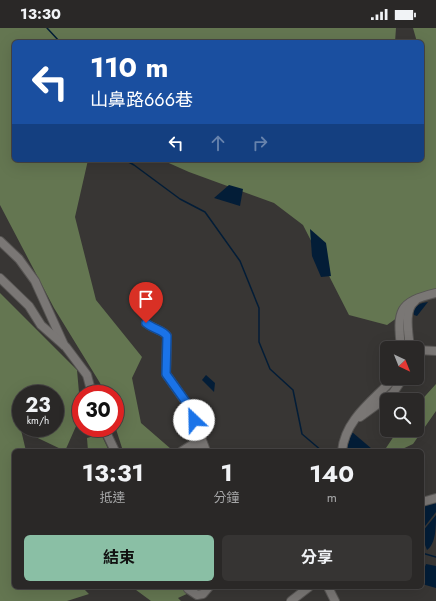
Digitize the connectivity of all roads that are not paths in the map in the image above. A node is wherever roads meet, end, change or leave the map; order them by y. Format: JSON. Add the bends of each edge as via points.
{"nodes":[{"id":1,"x":0,"y":241,"type":"edge"},
{"id":2,"x":0,"y":278,"type":"edge"},
{"id":3,"x":436,"y":293,"type":"edge"},
{"id":4,"x":420,"y":297,"type":"junction"},
{"id":5,"x":146,"y":323,"type":"dead end"},
{"id":6,"x":400,"y":341,"type":"edge"},
{"id":7,"x":409,"y":341,"type":"edge"},
{"id":8,"x":66,"y":347,"type":"junction"},
{"id":9,"x":424,"y":350,"type":"edge"},
{"id":10,"x":436,"y":351,"type":"edge"},
{"id":11,"x":90,"y":385,"type":"edge"},
{"id":12,"x":387,"y":385,"type":"edge"},
{"id":13,"x":398,"y":385,"type":"edge"},
{"id":14,"x":353,"y":422,"type":"junction"},
{"id":15,"x":108,"y":437,"type":"edge"},
{"id":16,"x":205,"y":447,"type":"edge"},
{"id":17,"x":114,"y":449,"type":"edge"},
{"id":18,"x":185,"y":449,"type":"edge"},
{"id":19,"x":343,"y":449,"type":"edge"},
{"id":20,"x":436,"y":498,"type":"edge"},
{"id":21,"x":424,"y":501,"type":"edge"},
{"id":22,"x":188,"y":589,"type":"dead end"},
{"id":23,"x":207,"y":589,"type":"edge"},
{"id":24,"x":306,"y":589,"type":"edge"},
{"id":25,"x":329,"y":589,"type":"edge"},
{"id":26,"x":291,"y":601,"type":"edge"},
{"id":27,"x":335,"y":601,"type":"edge"}],
"edges":[{"from":1,"to":8,"type":"street","via":[[19,259],[35,281]]},
{"from":2,"to":8,"type":"street","via":[[29,306],[41,324]]},
{"from":3,"to":4,"type":"street"},
{"from":4,"to":6,"type":"street","via":[[404,307],[398,320]]},
{"from":4,"to":7,"type":"street","via":[[412,303],[409,314]]},
{"from":5,"to":16,"type":"street","via":[[167,336],[166,374],[190,408]]},
{"from":8,"to":11,"type":"street","via":[[87,376]]},
{"from":9,"to":10,"type":"street"},
{"from":12,"to":14,"type":"street"},
{"from":13,"to":14,"type":"street","via":[[393,393]]},
{"from":14,"to":19,"type":"street"},
{"from":15,"to":17,"type":"street"},
{"from":16,"to":18,"type":"street","via":[[192,444]]},
{"from":20,"to":21,"type":"street"},
{"from":22,"to":23,"type":"street","via":[[197,595],[203,594]]},
{"from":24,"to":26,"type":"street"},
{"from":25,"to":27,"type":"street"}]}
